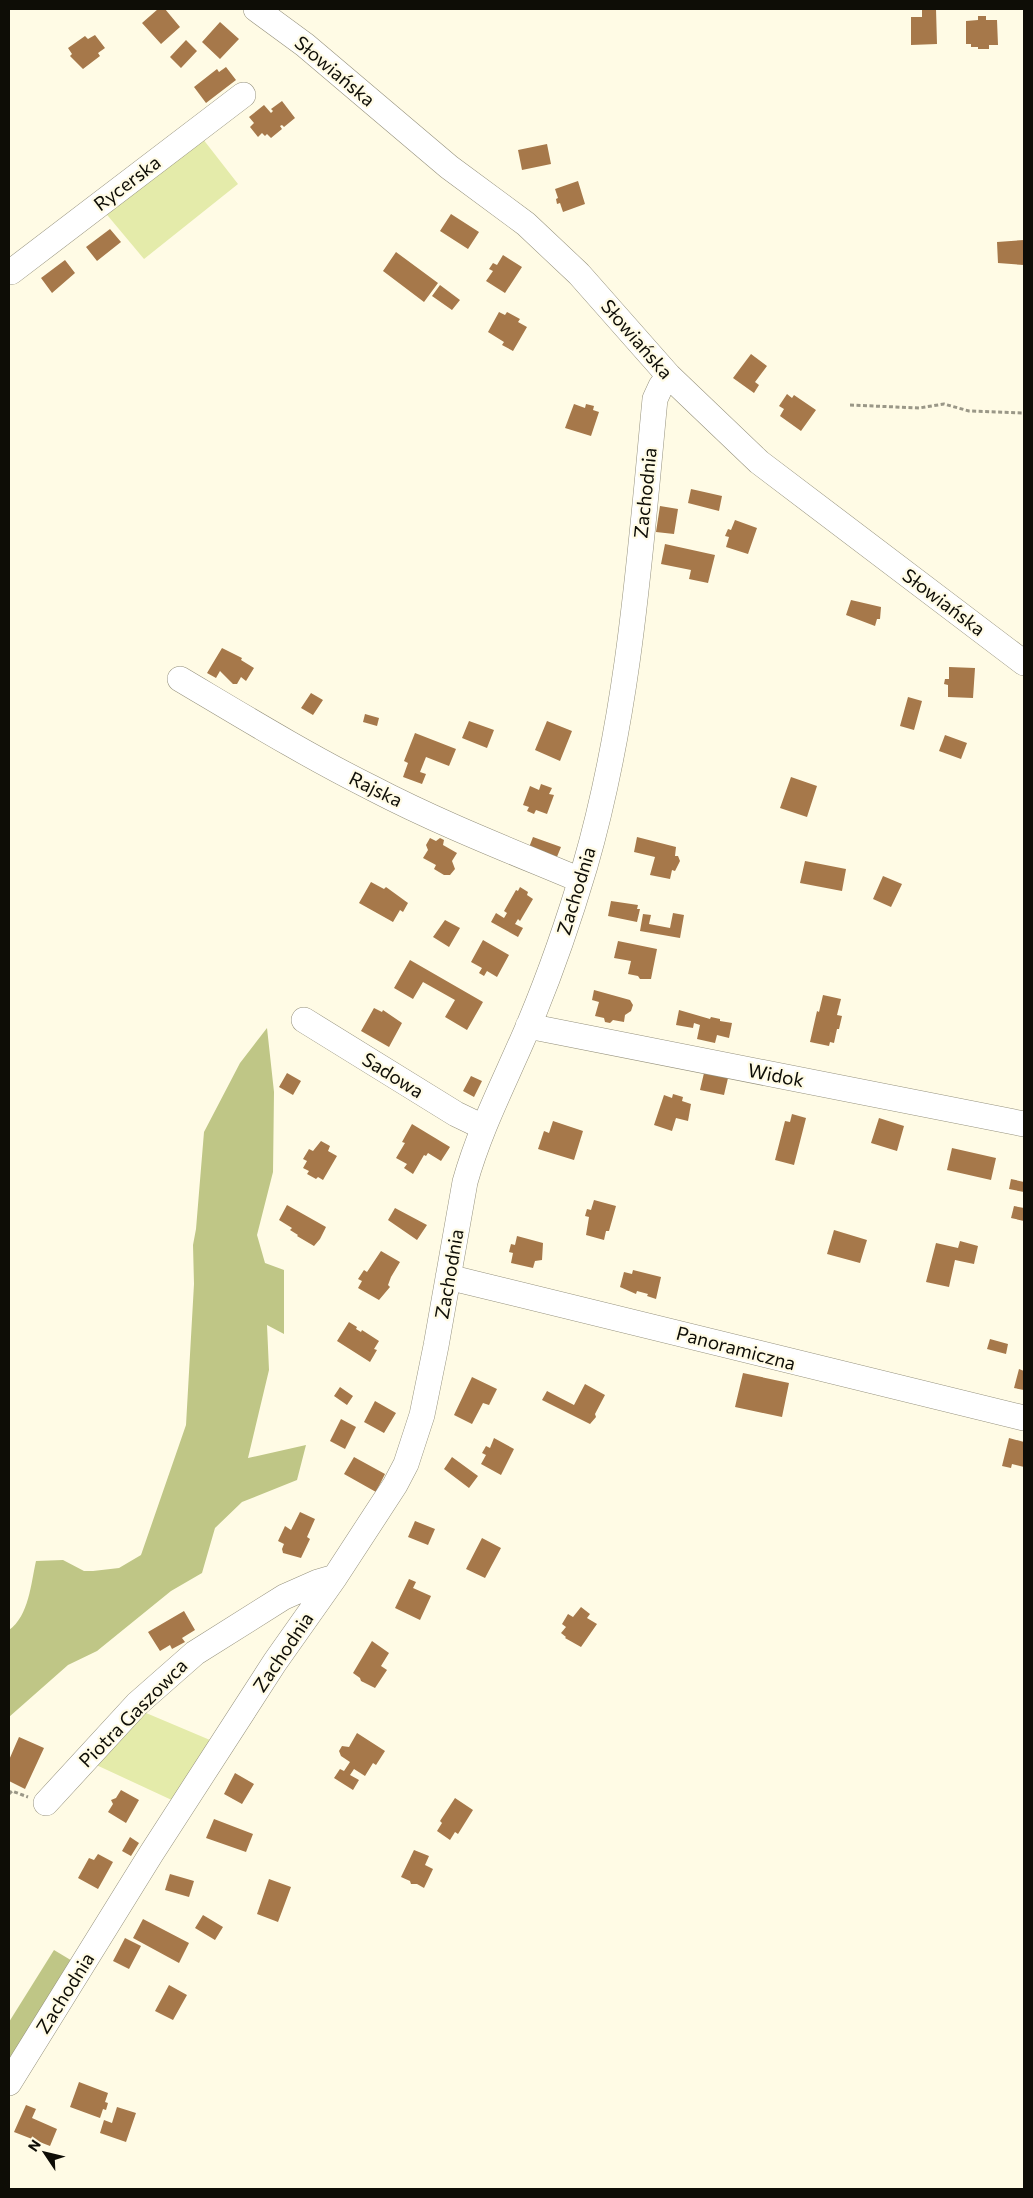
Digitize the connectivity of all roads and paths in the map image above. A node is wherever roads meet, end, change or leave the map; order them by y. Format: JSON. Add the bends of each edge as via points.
{"nodes":[{"id":1,"x":256,"y":9,"type":"edge"},
{"id":2,"x":243,"y":95,"type":"dead end"},
{"id":3,"x":11,"y":272,"type":"dead end"},
{"id":4,"x":669,"y":376,"type":"junction"},
{"id":5,"x":850,"y":405,"type":"dead end"},
{"id":6,"x":1024,"y":413,"type":"edge"},
{"id":7,"x":1024,"y":663,"type":"edge"},
{"id":8,"x":180,"y":679,"type":"dead end"},
{"id":9,"x":580,"y":880,"type":"junction"},
{"id":10,"x":304,"y":1020,"type":"dead end"},
{"id":11,"x":528,"y":1026,"type":"junction"},
{"id":12,"x":1024,"y":1124,"type":"edge"},
{"id":13,"x":483,"y":1127,"type":"junction"},
{"id":14,"x":448,"y":1277,"type":"junction"},
{"id":15,"x":1024,"y":1418,"type":"edge"},
{"id":16,"x":335,"y":1577,"type":"junction"},
{"id":17,"x":46,"y":1803,"type":"dead end"},
{"id":18,"x":9,"y":2083,"type":"edge"}],
"edges":[{"from":1,"to":4,"type":"street","name":"Słowiańska","via":[[305,45],[449,167],[526,224],[579,274]]},
{"from":2,"to":3,"type":"street","name":"Rycerska"},
{"from":4,"to":7,"type":"street","name":"Słowiańska","via":[[759,462]]},
{"from":4,"to":9,"type":"street","name":"Zachodnia","via":[[655,399],[623,688],[611,758]]},
{"from":5,"to":6,"type":"path","via":[[919,408],[944,404],[969,411]]},
{"from":8,"to":9,"type":"street","name":"Rajska","via":[[305,753],[374,789]]},
{"from":9,"to":11,"type":"street","name":"Zachodnia"},
{"from":10,"to":13,"type":"street","name":"Sadowa","via":[[456,1114]]},
{"from":11,"to":12,"type":"street","name":"Widok"},
{"from":11,"to":13,"type":"street","name":"Zachodnia"},
{"from":13,"to":14,"type":"street","name":"Zachodnia","via":[[465,1182]]},
{"from":14,"to":15,"type":"street","name":"Panoramiczna"},
{"from":14,"to":16,"type":"street","name":"Zachodnia","via":[[422,1416],[406,1464]]},
{"from":16,"to":17,"type":"street","name":"Piotra Gaszowca","via":[[284,1597],[194,1653],[137,1704]]},
{"from":16,"to":18,"type":"street","name":"Zachodnia","via":[[275,1662],[157,1845]]}]}
